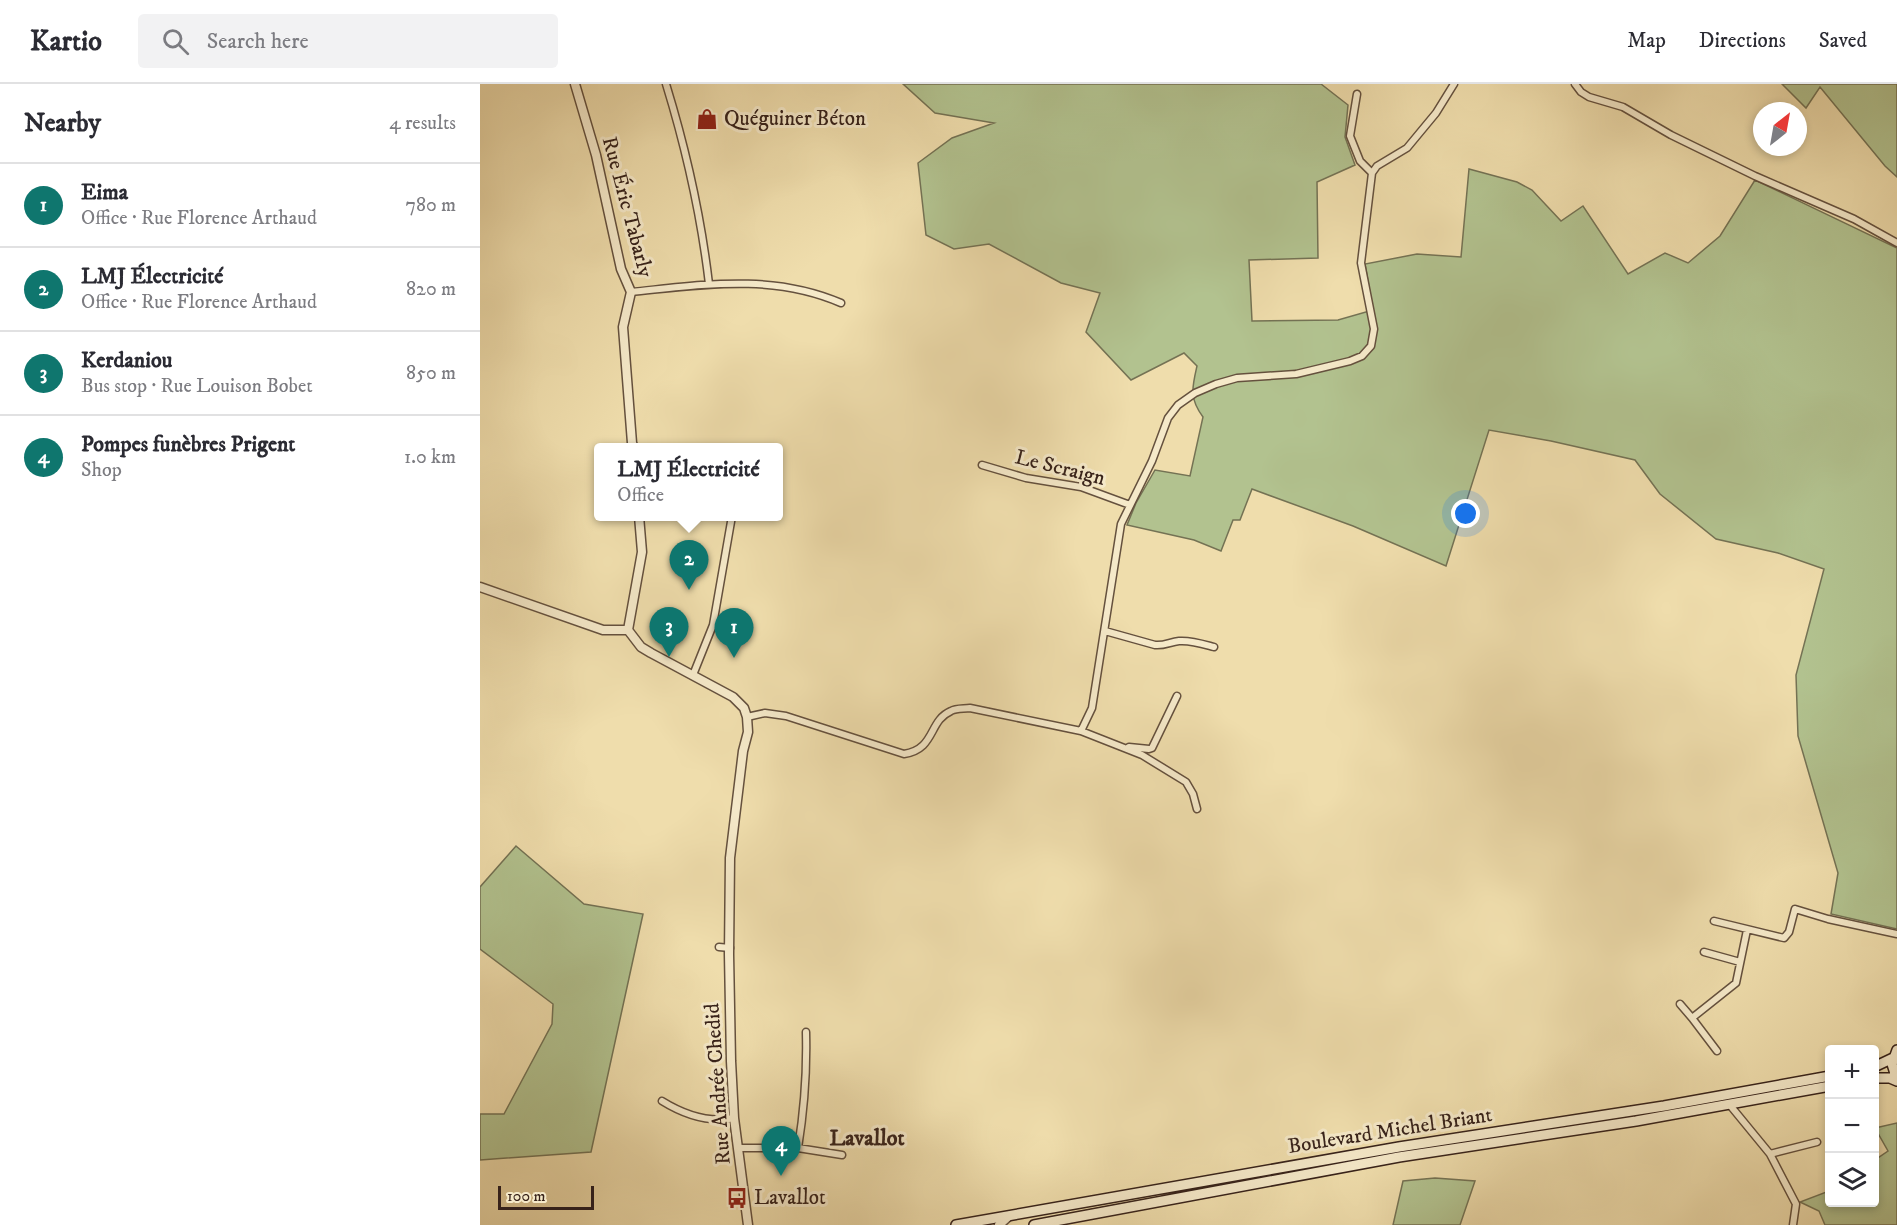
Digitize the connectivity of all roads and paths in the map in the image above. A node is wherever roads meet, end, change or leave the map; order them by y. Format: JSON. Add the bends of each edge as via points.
{"nodes":[{"id":1,"x":575,"y":84,"type":"edge"},
{"id":2,"x":666,"y":84,"type":"edge"},
{"id":3,"x":1454,"y":84,"type":"edge"},
{"id":4,"x":1575,"y":84,"type":"edge"},
{"id":5,"x":1357,"y":94,"type":"dead end"},
{"id":6,"x":1372,"y":173,"type":"junction"},
{"id":7,"x":1897,"y":243,"type":"edge"},
{"id":8,"x":709,"y":284,"type":"junction"},
{"id":9,"x":631,"y":292,"type":"junction"},
{"id":10,"x":841,"y":303,"type":"dead end"},
{"id":11,"x":633,"y":443,"type":"edge"},
{"id":12,"x":982,"y":465,"type":"dead end"},
{"id":13,"x":1130,"y":505,"type":"junction"},
{"id":14,"x":639,"y":521,"type":"edge"},
{"id":15,"x":731,"y":521,"type":"edge"},
{"id":16,"x":480,"y":587,"type":"edge"},
{"id":17,"x":628,"y":630,"type":"junction"},
{"id":18,"x":1105,"y":631,"type":"junction"},
{"id":19,"x":1214,"y":647,"type":"dead end"},
{"id":20,"x":693,"y":675,"type":"junction"},
{"id":21,"x":1177,"y":696,"type":"dead end"},
{"id":22,"x":747,"y":717,"type":"junction"},
{"id":23,"x":1081,"y":731,"type":"junction"},
{"id":24,"x":1122,"y":747,"type":"junction"},
{"id":25,"x":1197,"y":809,"type":"dead end"},
{"id":26,"x":1714,"y":921,"type":"dead end"},
{"id":27,"x":1747,"y":930,"type":"junction"},
{"id":28,"x":1897,"y":934,"type":"edge"},
{"id":29,"x":719,"y":947,"type":"dead end"},
{"id":30,"x":730,"y":948,"type":"junction"},
{"id":31,"x":1704,"y":952,"type":"dead end"},
{"id":32,"x":1740,"y":962,"type":"junction"},
{"id":33,"x":1680,"y":1004,"type":"dead end"},
{"id":34,"x":1692,"y":1018,"type":"junction"},
{"id":35,"x":806,"y":1032,"type":"dead end"},
{"id":36,"x":1717,"y":1051,"type":"dead end"},
{"id":37,"x":1895,"y":1054,"type":"edge"},
{"id":38,"x":1879,"y":1064,"type":"edge"},
{"id":39,"x":1825,"y":1077,"type":"edge"},
{"id":40,"x":1879,"y":1078,"type":"edge"},
{"id":41,"x":1897,"y":1080,"type":"edge"},
{"id":42,"x":1825,"y":1087,"type":"edge"},
{"id":43,"x":662,"y":1101,"type":"dead end"},
{"id":44,"x":1729,"y":1104,"type":"junction"},
{"id":45,"x":734,"y":1118,"type":"junction"},
{"id":46,"x":1598,"y":1121,"type":"junction"},
{"id":47,"x":1817,"y":1142,"type":"dead end"},
{"id":48,"x":738,"y":1148,"type":"junction"},
{"id":49,"x":798,"y":1148,"type":"junction"},
{"id":50,"x":842,"y":1155,"type":"dead end"},
{"id":51,"x":1770,"y":1155,"type":"junction"},
{"id":52,"x":1009,"y":1216,"type":"junction"},
{"id":53,"x":749,"y":1222,"type":"edge"},
{"id":54,"x":1040,"y":1224,"type":"edge"},
{"id":55,"x":956,"y":1225,"type":"edge"},
{"id":56,"x":999,"y":1225,"type":"edge"},
{"id":57,"x":1793,"y":1225,"type":"edge"}],
"edges":[{"from":1,"to":9,"type":"street","name":"Rue Éric Tabarly","via":[[596,155],[621,268]]},
{"from":2,"to":8,"type":"street","via":[[696,200]]},
{"from":3,"to":6,"type":"street","via":[[1407,148]]},
{"from":4,"to":7,"type":"street","via":[[1589,97],[1629,110],[1671,135],[1854,219]]},
{"from":5,"to":6,"type":"street","via":[[1350,136],[1360,161]]},
{"from":6,"to":13,"type":"street","via":[[1361,263],[1374,329],[1371,346],[1350,361],[1296,374],[1237,378],[1195,393],[1168,418]]},
{"from":8,"to":9,"type":"street"},
{"from":8,"to":10,"type":"street","via":[[787,288]]},
{"from":9,"to":11,"type":"street","name":"Rue Éric Tabarly","via":[[623,327]]},
{"from":12,"to":13,"type":"street","name":"Le Scraign","via":[[1026,478],[1082,487]]},
{"from":13,"to":18,"type":"street","via":[[1121,524]]},
{"from":14,"to":17,"type":"street","via":[[642,552]]},
{"from":15,"to":20,"type":"street","via":[[716,615]]},
{"from":16,"to":17,"type":"street","via":[[603,630]]},
{"from":17,"to":20,"type":"street","via":[[641,647]]},
{"from":18,"to":19,"type":"street","via":[[1155,645],[1179,641]]},
{"from":18,"to":23,"type":"street","via":[[1092,708]]},
{"from":20,"to":22,"type":"street","via":[[733,697]]},
{"from":21,"to":24,"type":"street","via":[[1152,748]]},
{"from":22,"to":23,"type":"street","via":[[765,712],[786,716],[904,754],[924,746],[941,718],[951,710],[970,708]]},
{"from":22,"to":30,"type":"street","name":"Rue Andrée Chedid","via":[[731,848]]},
{"from":23,"to":24,"type":"street"},
{"from":24,"to":25,"type":"street","via":[[1186,782]]},
{"from":26,"to":27,"type":"street"},
{"from":27,"to":28,"type":"street","via":[[1784,938],[1795,909]]},
{"from":27,"to":32,"type":"street"},
{"from":29,"to":30,"type":"street"},
{"from":30,"to":45,"type":"street","name":"Rue Andrée Chedid"},
{"from":31,"to":32,"type":"street"},
{"from":32,"to":34,"type":"street","via":[[1737,983]]},
{"from":33,"to":34,"type":"street"},
{"from":34,"to":36,"type":"street"},
{"from":35,"to":49,"type":"street"},
{"from":37,"to":38,"type":"main road"},
{"from":37,"to":41,"type":"main road","via":[[1892,1069]]},
{"from":39,"to":46,"type":"main road","name":"Boulevard Michel Briant"},
{"from":40,"to":41,"type":"main road"},
{"from":42,"to":44,"type":"main road","name":"Boulevard Michel Briant"},
{"from":43,"to":45,"type":"street","via":[[705,1118]]},
{"from":44,"to":46,"type":"main road","name":"Boulevard Michel Briant"},
{"from":44,"to":51,"type":"street"},
{"from":45,"to":48,"type":"street","name":"Rue Andrée Chedid"},
{"from":46,"to":52,"type":"main road","name":"Boulevard Michel Briant","via":[[1399,1147]]},
{"from":46,"to":54,"type":"main road","name":"Boulevard Michel Briant"},
{"from":47,"to":51,"type":"street"},
{"from":48,"to":49,"type":"street"},
{"from":48,"to":53,"type":"street","name":"Rue Andrée Chedid"},
{"from":49,"to":50,"type":"street"},
{"from":51,"to":57,"type":"street","via":[[1796,1204]]},
{"from":52,"to":55,"type":"main road","name":"Boulevard Michel Briant"},
{"from":52,"to":56,"type":"street"}]}
